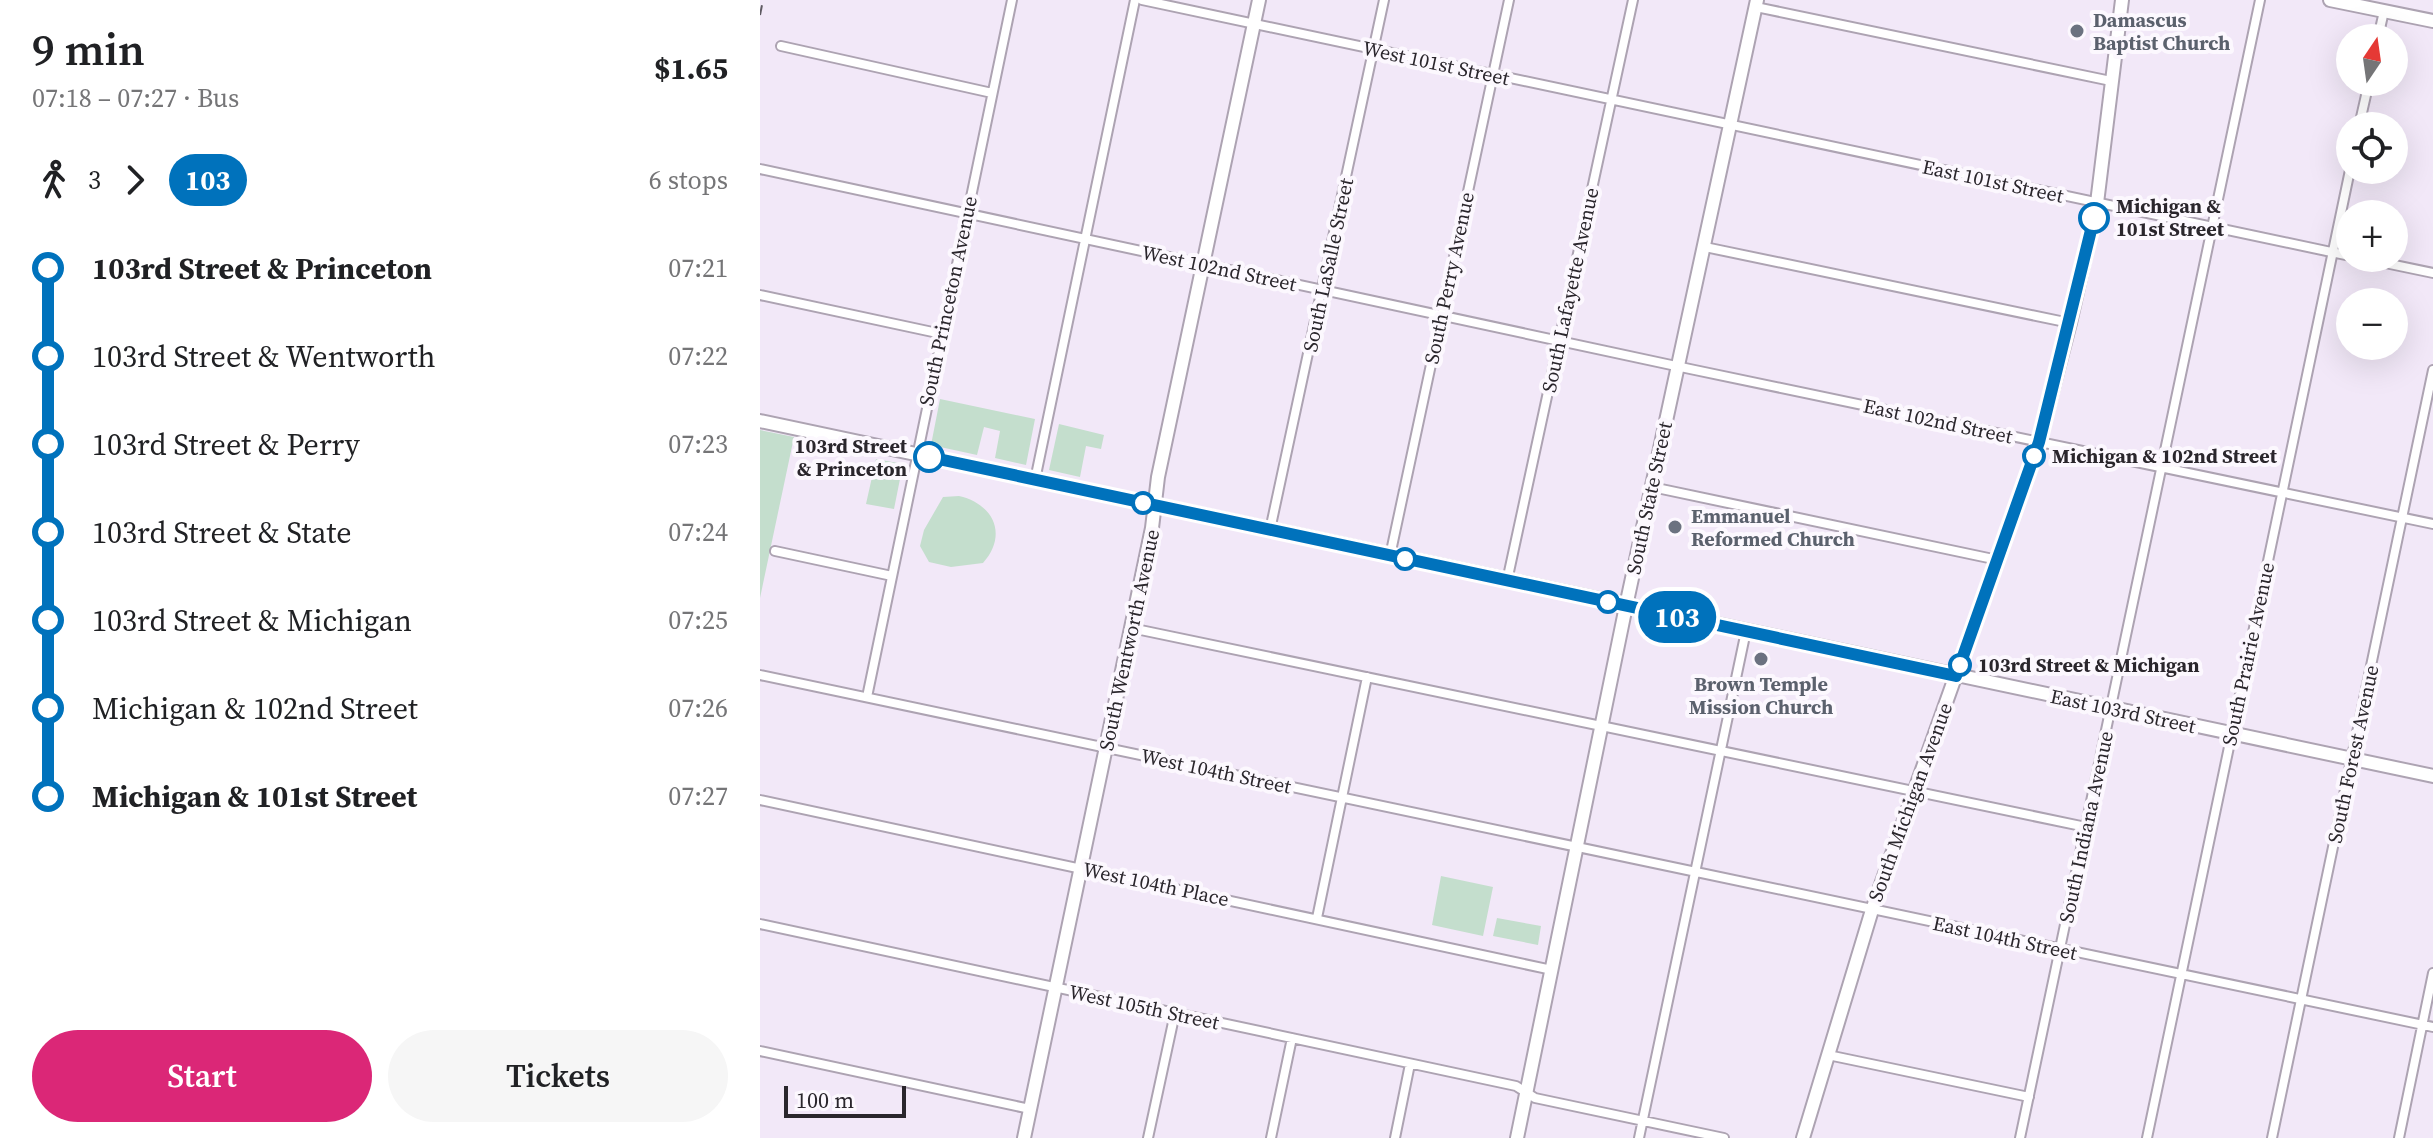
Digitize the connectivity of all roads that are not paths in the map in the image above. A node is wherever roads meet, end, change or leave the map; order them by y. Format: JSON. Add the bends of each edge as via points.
{"nodes":[{"id":1,"x":1012,"y":0,"type":"edge"},
{"id":2,"x":1135,"y":0,"type":"edge"},
{"id":3,"x":1142,"y":0,"type":"edge"},
{"id":4,"x":1259,"y":0,"type":"edge"},
{"id":5,"x":1384,"y":0,"type":"edge"},
{"id":6,"x":1509,"y":0,"type":"edge"},
{"id":7,"x":1633,"y":0,"type":"edge"},
{"id":8,"x":2122,"y":0,"type":"edge"},
{"id":9,"x":2260,"y":0,"type":"edge"},
{"id":10,"x":2330,"y":0,"type":"edge"},
{"id":11,"x":1756,"y":3,"type":"edge"},
{"id":12,"x":2384,"y":11,"type":"junction"},
{"id":13,"x":2433,"y":21,"type":"edge"},
{"id":14,"x":1254,"y":24,"type":"junction"},
{"id":15,"x":2381,"y":24,"type":"edge"},
{"id":16,"x":781,"y":46,"type":"dead end"},
{"id":17,"x":1373,"y":50,"type":"junction"},
{"id":18,"x":1493,"y":75,"type":"junction"},
{"id":19,"x":2111,"y":81,"type":"junction"},
{"id":20,"x":992,"y":93,"type":"junction"},
{"id":21,"x":1611,"y":100,"type":"junction"},
{"id":22,"x":1731,"y":126,"type":"junction"},
{"id":23,"x":760,"y":169,"type":"edge"},
{"id":24,"x":2347,"y":184,"type":"edge"},
{"id":25,"x":2097,"y":203,"type":"junction"},
{"id":26,"x":967,"y":214,"type":"junction"},
{"id":27,"x":2212,"y":227,"type":"junction"},
{"id":28,"x":1085,"y":239,"type":"junction"},
{"id":29,"x":1705,"y":247,"type":"junction"},
{"id":30,"x":2333,"y":252,"type":"junction"},
{"id":31,"x":2336,"y":253,"type":"edge"},
{"id":32,"x":1203,"y":264,"type":"junction"},
{"id":33,"x":2408,"y":268,"type":"edge"},
{"id":34,"x":2433,"y":273,"type":"edge"},
{"id":35,"x":1323,"y":289,"type":"junction"},
{"id":36,"x":760,"y":295,"type":"edge"},
{"id":37,"x":1441,"y":315,"type":"junction"},
{"id":38,"x":2070,"y":323,"type":"junction"},
{"id":39,"x":942,"y":334,"type":"junction"},
{"id":40,"x":1559,"y":341,"type":"junction"},
{"id":41,"x":1678,"y":366,"type":"junction"},
{"id":42,"x":2433,"y":370,"type":"edge"},
{"id":43,"x":760,"y":421,"type":"edge"},
{"id":44,"x":2039,"y":442,"type":"junction"},
{"id":45,"x":916,"y":454,"type":"junction"},
{"id":46,"x":2161,"y":467,"type":"junction"},
{"id":47,"x":1035,"y":480,"type":"junction"},
{"id":48,"x":1652,"y":487,"type":"junction"},
{"id":49,"x":2282,"y":492,"type":"junction"},
{"id":50,"x":1155,"y":505,"type":"junction"},
{"id":51,"x":2402,"y":518,"type":"junction"},
{"id":52,"x":2433,"y":524,"type":"edge"},
{"id":53,"x":1270,"y":530,"type":"junction"},
{"id":54,"x":775,"y":551,"type":"dead end"},
{"id":55,"x":1390,"y":556,"type":"junction"},
{"id":56,"x":1998,"y":560,"type":"junction"},
{"id":57,"x":892,"y":576,"type":"junction"},
{"id":58,"x":1507,"y":581,"type":"junction"},
{"id":59,"x":1626,"y":606,"type":"junction"},
{"id":60,"x":1131,"y":628,"type":"junction"},
{"id":61,"x":1746,"y":631,"type":"junction"},
{"id":62,"x":760,"y":675,"type":"edge"},
{"id":63,"x":1956,"y":676,"type":"junction"},
{"id":64,"x":1367,"y":677,"type":"junction"},
{"id":65,"x":867,"y":697,"type":"junction"},
{"id":66,"x":2110,"y":708,"type":"junction"},
{"id":67,"x":1601,"y":727,"type":"junction"},
{"id":68,"x":2230,"y":734,"type":"junction"},
{"id":69,"x":1106,"y":747,"type":"junction"},
{"id":70,"x":1720,"y":751,"type":"junction"},
{"id":71,"x":2351,"y":759,"type":"junction"},
{"id":72,"x":2433,"y":776,"type":"edge"},
{"id":73,"x":1914,"y":791,"type":"junction"},
{"id":74,"x":1342,"y":798,"type":"junction"},
{"id":75,"x":760,"y":800,"type":"edge"},
{"id":76,"x":2086,"y":827,"type":"junction"},
{"id":77,"x":1577,"y":848,"type":"junction"},
{"id":78,"x":1081,"y":867,"type":"junction"},
{"id":79,"x":1695,"y":873,"type":"junction"},
{"id":80,"x":1872,"y":910,"type":"junction"},
{"id":81,"x":1317,"y":918,"type":"junction"},
{"id":82,"x":760,"y":924,"type":"edge"},
{"id":83,"x":2061,"y":949,"type":"junction"},
{"id":84,"x":1552,"y":970,"type":"junction"},
{"id":85,"x":2433,"y":973,"type":"edge"},
{"id":86,"x":2180,"y":975,"type":"junction"},
{"id":87,"x":1055,"y":988,"type":"junction"},
{"id":88,"x":2301,"y":1000,"type":"junction"},
{"id":89,"x":1175,"y":1013,"type":"junction"},
{"id":90,"x":2422,"y":1025,"type":"junction"},
{"id":91,"x":2433,"y":1027,"type":"edge"},
{"id":92,"x":1292,"y":1038,"type":"junction"},
{"id":93,"x":760,"y":1051,"type":"edge"},
{"id":94,"x":1828,"y":1055,"type":"junction"},
{"id":95,"x":1410,"y":1064,"type":"junction"},
{"id":96,"x":1526,"y":1092,"type":"junction"},
{"id":97,"x":2029,"y":1097,"type":"junction"},
{"id":98,"x":1030,"y":1109,"type":"junction"},
{"id":99,"x":1643,"y":1121,"type":"junction"},
{"id":100,"x":1024,"y":1138,"type":"edge"},
{"id":101,"x":1148,"y":1138,"type":"edge"},
{"id":102,"x":1271,"y":1138,"type":"edge"},
{"id":103,"x":1395,"y":1138,"type":"edge"},
{"id":104,"x":1517,"y":1138,"type":"edge"},
{"id":105,"x":1639,"y":1138,"type":"edge"},
{"id":106,"x":1724,"y":1138,"type":"edge"},
{"id":107,"x":1803,"y":1138,"type":"edge"},
{"id":108,"x":2020,"y":1138,"type":"edge"},
{"id":109,"x":2147,"y":1138,"type":"edge"},
{"id":110,"x":2272,"y":1138,"type":"edge"},
{"id":111,"x":2399,"y":1138,"type":"edge"}],
"edges":[{"from":1,"to":20,"type":"street","name":"South Princeton Avenue"},
{"from":2,"to":28,"type":"street"},
{"from":3,"to":14,"type":"street","name":"West 101st Street"},
{"from":4,"to":14,"type":"main road","name":"South Wentworth Avenue"},
{"from":5,"to":17,"type":"street","name":"South LaSalle Street"},
{"from":6,"to":18,"type":"street","name":"South Perry Avenue"},
{"from":7,"to":21,"type":"street","name":"South Lafayette Avenue"},
{"from":8,"to":19,"type":"main road","name":"South Michigan Avenue"},
{"from":9,"to":27,"type":"street","name":"South Indiana Avenue"},
{"from":10,"to":12,"type":"main road"},
{"from":11,"to":19,"type":"street"},
{"from":11,"to":22,"type":"main road","name":"South State Street"},
{"from":12,"to":13,"type":"main road"},
{"from":12,"to":15,"type":"street"},
{"from":14,"to":17,"type":"street","name":"West 101st Street"},
{"from":14,"to":32,"type":"main road","name":"South Wentworth Avenue"},
{"from":16,"to":20,"type":"street"},
{"from":17,"to":18,"type":"street","name":"West 101st Street"},
{"from":17,"to":35,"type":"street","name":"South LaSalle Street"},
{"from":18,"to":21,"type":"street","name":"West 101st Street"},
{"from":18,"to":37,"type":"street","name":"South Perry Avenue"},
{"from":19,"to":25,"type":"main road","name":"South Michigan Avenue"},
{"from":20,"to":26,"type":"street","name":"South Princeton Avenue"},
{"from":21,"to":22,"type":"street","name":"West 101st Street"},
{"from":21,"to":40,"type":"street","name":"South Lafayette Avenue"},
{"from":22,"to":25,"type":"street","name":"East 101st Street"},
{"from":22,"to":29,"type":"main road","name":"South State Street"},
{"from":23,"to":26,"type":"street","name":"West 102nd Street"},
{"from":24,"to":30,"type":"street","name":"South Prairie Avenue"},
{"from":25,"to":27,"type":"street","name":"East 101st Street"},
{"from":25,"to":38,"type":"main road","name":"South Michigan Avenue"},
{"from":26,"to":28,"type":"street","name":"West 102nd Street"},
{"from":26,"to":39,"type":"street","name":"South Princeton Avenue"},
{"from":27,"to":30,"type":"street","name":"East 101st Street"},
{"from":27,"to":46,"type":"street","name":"South Indiana Avenue"},
{"from":28,"to":32,"type":"street","name":"West 102nd Street"},
{"from":28,"to":47,"type":"street"},
{"from":29,"to":38,"type":"street"},
{"from":29,"to":41,"type":"main road","name":"South State Street"},
{"from":30,"to":31,"type":"street","name":"East 101st Street"},
{"from":30,"to":49,"type":"street","name":"South Prairie Avenue"},
{"from":32,"to":35,"type":"street","name":"West 102nd Street"},
{"from":32,"to":50,"type":"main road","name":"South Wentworth Avenue"},
{"from":33,"to":34,"type":"street"},
{"from":35,"to":37,"type":"street","name":"West 102nd Street"},
{"from":35,"to":53,"type":"street","name":"South LaSalle Street"},
{"from":36,"to":39,"type":"street"},
{"from":37,"to":40,"type":"street","name":"West 102nd Street"},
{"from":37,"to":55,"type":"street","name":"South Perry Avenue"},
{"from":38,"to":44,"type":"main road","name":"South Michigan Avenue"},
{"from":39,"to":45,"type":"street","name":"South Princeton Avenue"},
{"from":40,"to":41,"type":"street","name":"West 102nd Street"},
{"from":40,"to":58,"type":"street","name":"South Lafayette Avenue"},
{"from":41,"to":44,"type":"street","name":"East 102nd Street"},
{"from":41,"to":48,"type":"main road","name":"South State Street"},
{"from":42,"to":51,"type":"street","name":"South Forest Avenue"},
{"from":43,"to":45,"type":"main road","name":"East 103rd Street"},
{"from":44,"to":46,"type":"street","name":"East 102nd Street"},
{"from":44,"to":56,"type":"main road","name":"South Michigan Avenue"},
{"from":45,"to":47,"type":"main road","name":"East 103rd Street"},
{"from":45,"to":57,"type":"street","name":"South Princeton Avenue"},
{"from":46,"to":49,"type":"street","name":"East 102nd Street"},
{"from":46,"to":66,"type":"street","name":"South Indiana Avenue"},
{"from":47,"to":50,"type":"main road","name":"East 103rd Street"},
{"from":48,"to":56,"type":"street"},
{"from":48,"to":59,"type":"main road","name":"South State Street"},
{"from":49,"to":51,"type":"street","name":"East 102nd Street"},
{"from":49,"to":68,"type":"street","name":"South Prairie Avenue"},
{"from":50,"to":53,"type":"main road","name":"East 103rd Street"},
{"from":50,"to":60,"type":"main road","name":"South Wentworth Avenue"},
{"from":51,"to":52,"type":"street","name":"East 102nd Street"},
{"from":51,"to":71,"type":"street","name":"South Forest Avenue"},
{"from":53,"to":55,"type":"main road","name":"East 103rd Street"},
{"from":54,"to":57,"type":"street"},
{"from":55,"to":58,"type":"main road","name":"East 103rd Street"},
{"from":56,"to":63,"type":"main road","name":"South Michigan Avenue"},
{"from":57,"to":65,"type":"street","name":"South Princeton Avenue"},
{"from":58,"to":59,"type":"main road","name":"East 103rd Street"},
{"from":59,"to":61,"type":"main road","name":"East 103rd Street"},
{"from":59,"to":67,"type":"main road","name":"South State Street"},
{"from":60,"to":64,"type":"street"},
{"from":60,"to":69,"type":"main road","name":"South Wentworth Avenue"},
{"from":61,"to":63,"type":"main road","name":"East 103rd Street"},
{"from":61,"to":70,"type":"street"},
{"from":62,"to":65,"type":"street","name":"West 104th Street"},
{"from":63,"to":66,"type":"main road","name":"East 103rd Street"},
{"from":63,"to":73,"type":"main road","name":"South Michigan Avenue"},
{"from":64,"to":67,"type":"street"},
{"from":64,"to":74,"type":"street"},
{"from":65,"to":69,"type":"street","name":"West 104th Street"},
{"from":66,"to":68,"type":"main road","name":"East 103rd Street"},
{"from":66,"to":76,"type":"street","name":"South Indiana Avenue"},
{"from":67,"to":70,"type":"street"},
{"from":67,"to":77,"type":"main road","name":"South State Street"},
{"from":68,"to":71,"type":"main road","name":"East 103rd Street"},
{"from":68,"to":86,"type":"street","name":"South Prairie Avenue"},
{"from":69,"to":74,"type":"street","name":"West 104th Street"},
{"from":69,"to":78,"type":"main road","name":"South Wentworth Avenue"},
{"from":70,"to":73,"type":"street"},
{"from":70,"to":79,"type":"street"},
{"from":71,"to":72,"type":"main road","name":"East 103rd Street"},
{"from":71,"to":88,"type":"street","name":"South Forest Avenue"},
{"from":73,"to":76,"type":"street"},
{"from":73,"to":80,"type":"main road","name":"South Michigan Avenue"},
{"from":74,"to":77,"type":"street","name":"West 104th Street"},
{"from":74,"to":81,"type":"street"},
{"from":75,"to":78,"type":"street","name":"West 104th Place"},
{"from":76,"to":83,"type":"street","name":"South Indiana Avenue"},
{"from":77,"to":79,"type":"street","name":"East 104th Street"},
{"from":77,"to":84,"type":"main road","name":"South State Street"},
{"from":78,"to":81,"type":"street","name":"West 104th Place"},
{"from":78,"to":87,"type":"main road","name":"South Wentworth Avenue"},
{"from":79,"to":80,"type":"street","name":"East 104th Street"},
{"from":79,"to":99,"type":"street"},
{"from":80,"to":83,"type":"street","name":"East 104th Street"},
{"from":80,"to":94,"type":"main road","name":"South Michigan Avenue"},
{"from":81,"to":84,"type":"street","name":"West 104th Place"},
{"from":82,"to":87,"type":"street","name":"West 105th Street"},
{"from":83,"to":86,"type":"street","name":"East 104th Street"},
{"from":83,"to":97,"type":"street","name":"South Indiana Avenue"},
{"from":84,"to":96,"type":"main road","name":"South State Street"},
{"from":85,"to":90,"type":"street"},
{"from":86,"to":88,"type":"street","name":"East 104th Street"},
{"from":86,"to":109,"type":"street","name":"South Prairie Avenue"},
{"from":87,"to":89,"type":"street","name":"West 105th Street"},
{"from":87,"to":98,"type":"main road","name":"South Wentworth Avenue"},
{"from":88,"to":90,"type":"street","name":"East 104th Street"},
{"from":88,"to":110,"type":"street","name":"South Forest Avenue"},
{"from":89,"to":92,"type":"street","name":"West 105th Street"},
{"from":89,"to":101,"type":"street"},
{"from":90,"to":91,"type":"street","name":"East 104th Street"},
{"from":90,"to":111,"type":"street"},
{"from":92,"to":95,"type":"street","name":"West 105th Street"},
{"from":92,"to":102,"type":"street"},
{"from":93,"to":98,"type":"street"},
{"from":94,"to":97,"type":"street"},
{"from":94,"to":107,"type":"main road","name":"South Michigan Avenue"},
{"from":95,"to":96,"type":"street","name":"West 105th Street"},
{"from":95,"to":103,"type":"street"},
{"from":96,"to":99,"type":"street","name":"West 105th Street"},
{"from":96,"to":104,"type":"main road","name":"South State Street"},
{"from":97,"to":108,"type":"street","name":"South Indiana Avenue"},
{"from":98,"to":100,"type":"main road","name":"South Wentworth Avenue"},
{"from":99,"to":105,"type":"street"},
{"from":99,"to":106,"type":"street","name":"West 105th Street"}]}
